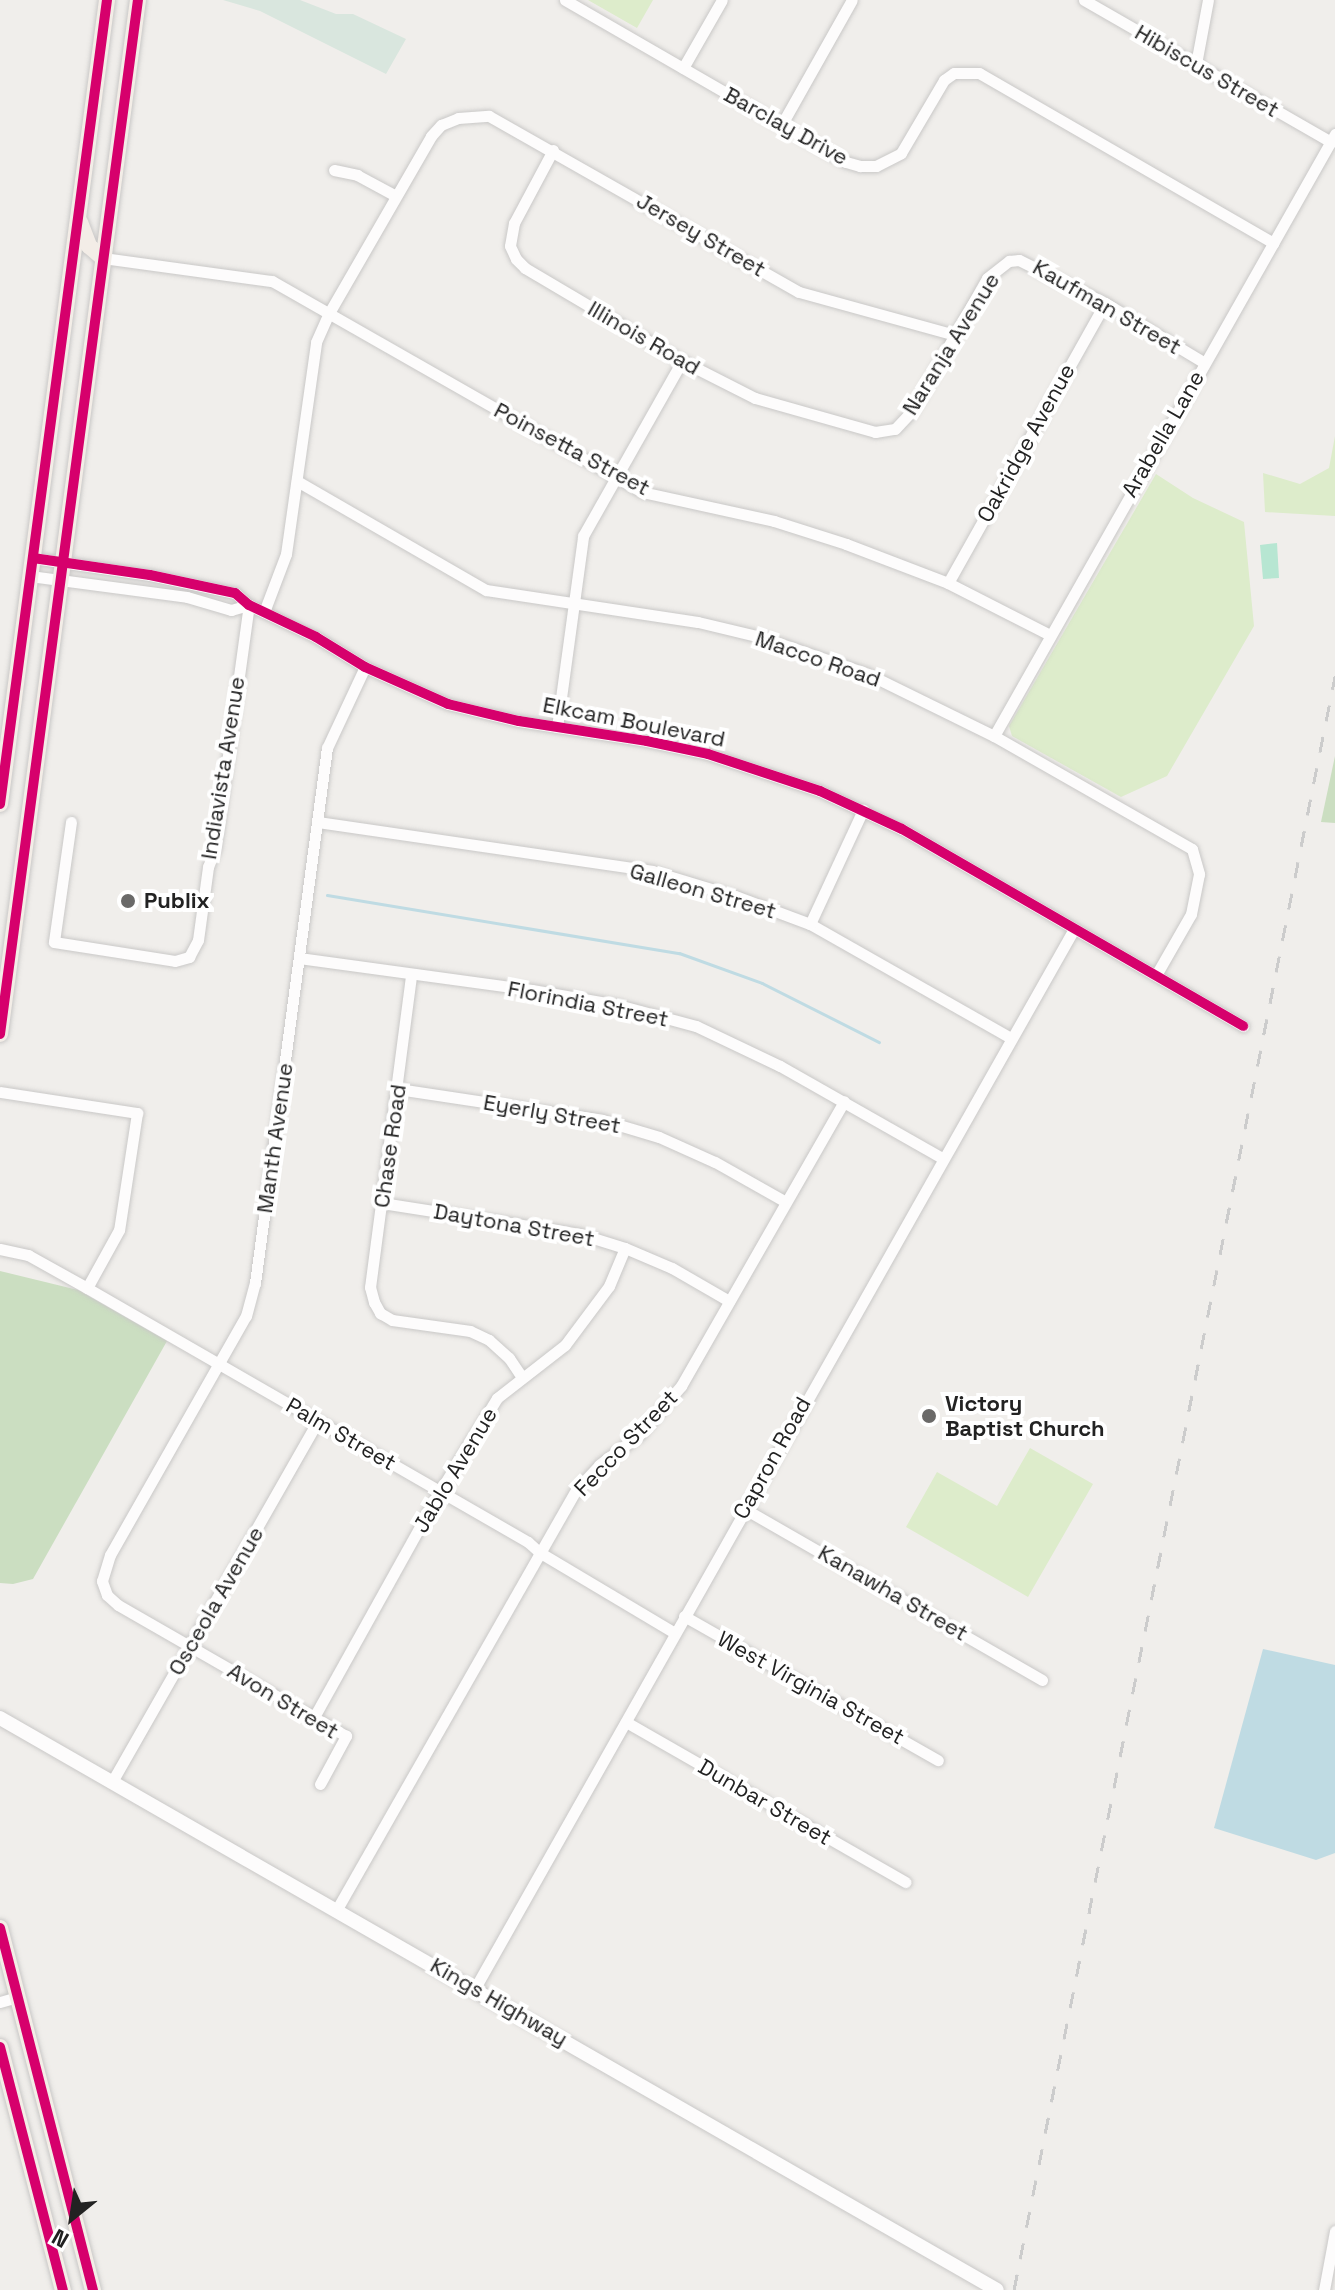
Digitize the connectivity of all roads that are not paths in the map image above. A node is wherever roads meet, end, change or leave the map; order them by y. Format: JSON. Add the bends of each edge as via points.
{"nodes":[{"id":1,"x":107,"y":0,"type":"edge"},
{"id":2,"x":138,"y":0,"type":"edge"},
{"id":3,"x":565,"y":0,"type":"edge"},
{"id":4,"x":722,"y":0,"type":"edge"},
{"id":5,"x":852,"y":0,"type":"edge"},
{"id":6,"x":1084,"y":0,"type":"edge"},
{"id":7,"x":1208,"y":0,"type":"edge"},
{"id":8,"x":1196,"y":64,"type":"junction"},
{"id":9,"x":683,"y":68,"type":"junction"},
{"id":10,"x":782,"y":124,"type":"junction"},
{"id":11,"x":1333,"y":138,"type":"edge"},
{"id":12,"x":553,"y":150,"type":"junction"},
{"id":13,"x":334,"y":170,"type":"dead end"},
{"id":14,"x":396,"y":196,"type":"junction"},
{"id":15,"x":79,"y":217,"type":"junction"},
{"id":16,"x":1274,"y":243,"type":"junction"},
{"id":17,"x":103,"y":258,"type":"junction"},
{"id":18,"x":1009,"y":261,"type":"joint"},
{"id":19,"x":1105,"y":303,"type":"junction"},
{"id":20,"x":329,"y":313,"type":"junction"},
{"id":21,"x":955,"y":335,"type":"junction"},
{"id":22,"x":682,"y":361,"type":"junction"},
{"id":23,"x":1203,"y":362,"type":"junction"},
{"id":24,"x":895,"y":429,"type":"joint"},
{"id":25,"x":616,"y":478,"type":"junction"},
{"id":26,"x":297,"y":481,"type":"junction"},
{"id":27,"x":33,"y":558,"type":"junction"},
{"id":28,"x":63,"y":561,"type":"junction"},
{"id":29,"x":30,"y":576,"type":"junction"},
{"id":30,"x":61,"y":578,"type":"junction"},
{"id":31,"x":948,"y":583,"type":"junction"},
{"id":32,"x":574,"y":601,"type":"junction"},
{"id":33,"x":249,"y":605,"type":"junction"},
{"id":34,"x":264,"y":612,"type":"junction"},
{"id":35,"x":1048,"y":634,"type":"junction"},
{"id":36,"x":365,"y":667,"type":"junction"},
{"id":37,"x":557,"y":727,"type":"junction"},
{"id":38,"x":994,"y":736,"type":"junction"},
{"id":39,"x":0,"y":804,"type":"edge"},
{"id":40,"x":863,"y":810,"type":"junction"},
{"id":41,"x":71,"y":822,"type":"dead end"},
{"id":42,"x":318,"y":822,"type":"junction"},
{"id":43,"x":810,"y":924,"type":"junction"},
{"id":44,"x":1074,"y":929,"type":"junction"},
{"id":45,"x":299,"y":958,"type":"junction"},
{"id":46,"x":1156,"y":975,"type":"junction"},
{"id":47,"x":411,"y":976,"type":"junction"},
{"id":48,"x":1243,"y":1026,"type":"dead end"},
{"id":49,"x":0,"y":1034,"type":"edge"},
{"id":50,"x":1011,"y":1038,"type":"junction"},
{"id":51,"x":398,"y":1089,"type":"junction"},
{"id":52,"x":0,"y":1092,"type":"edge"},
{"id":53,"x":844,"y":1101,"type":"junction"},
{"id":54,"x":942,"y":1158,"type":"junction"},
{"id":55,"x":786,"y":1202,"type":"junction"},
{"id":56,"x":382,"y":1203,"type":"junction"},
{"id":57,"x":625,"y":1248,"type":"junction"},
{"id":58,"x":0,"y":1249,"type":"edge"},
{"id":59,"x":87,"y":1288,"type":"junction"},
{"id":60,"x":729,"y":1301,"type":"junction"},
{"id":61,"x":219,"y":1364,"type":"junction"},
{"id":62,"x":522,"y":1377,"type":"junction"},
{"id":63,"x":318,"y":1421,"type":"junction"},
{"id":64,"x":440,"y":1491,"type":"junction"},
{"id":65,"x":743,"y":1508,"type":"junction"},
{"id":66,"x":539,"y":1552,"type":"junction"},
{"id":67,"x":102,"y":1581,"type":"joint"},
{"id":68,"x":684,"y":1616,"type":"junction"},
{"id":69,"x":675,"y":1633,"type":"junction"},
{"id":70,"x":189,"y":1647,"type":"junction"},
{"id":71,"x":1042,"y":1680,"type":"dead end"},
{"id":72,"x":314,"y":1717,"type":"junction"},
{"id":73,"x":0,"y":1718,"type":"edge"},
{"id":74,"x":626,"y":1722,"type":"junction"},
{"id":75,"x":938,"y":1760,"type":"dead end"},
{"id":76,"x":113,"y":1780,"type":"junction"},
{"id":77,"x":320,"y":1784,"type":"dead end"},
{"id":78,"x":905,"y":1882,"type":"dead end"},
{"id":79,"x":337,"y":1909,"type":"junction"},
{"id":80,"x":0,"y":1928,"type":"edge"},
{"id":81,"x":475,"y":1988,"type":"junction"},
{"id":82,"x":18,"y":1997,"type":"junction"},
{"id":83,"x":0,"y":2002,"type":"edge"},
{"id":84,"x":0,"y":2047,"type":"edge"},
{"id":85,"x":1335,"y":2231,"type":"edge"},
{"id":86,"x":63,"y":2290,"type":"edge"},
{"id":87,"x":93,"y":2290,"type":"edge"},
{"id":88,"x":997,"y":2290,"type":"edge"},
{"id":89,"x":1324,"y":2290,"type":"edge"}],
"edges":[{"from":1,"to":15,"type":"main road"},
{"from":2,"to":17,"type":"main road"},
{"from":3,"to":9,"type":"street","name":"Barclay Drive"},
{"from":4,"to":9,"type":"street"},
{"from":5,"to":10,"type":"street"},
{"from":6,"to":8,"type":"street","name":"Hibiscus Street"},
{"from":7,"to":8,"type":"street"},
{"from":8,"to":11,"type":"street","name":"Hibiscus Street"},
{"from":9,"to":10,"type":"street","name":"Barclay Drive"},
{"from":10,"to":16,"type":"street","name":"Barclay Drive","via":[[846,162],[876,166],[901,153],[944,80],[954,73],[979,73]]},
{"from":11,"to":16,"type":"street","name":"Arabella Lane"},
{"from":12,"to":14,"type":"street","name":"Jersey Street","via":[[489,116],[458,118],[431,136]]},
{"from":12,"to":21,"type":"street","name":"Jersey Street","via":[[799,292]]},
{"from":12,"to":22,"type":"street","name":"Illinois Road","via":[[514,223],[510,246],[516,259]]},
{"from":13,"to":14,"type":"street","via":[[357,175]]},
{"from":14,"to":20,"type":"street"},
{"from":15,"to":17,"type":"main road","via":[[89,246]]},
{"from":15,"to":27,"type":"main road"},
{"from":16,"to":23,"type":"street","name":"Arabella Lane"},
{"from":17,"to":20,"type":"street","name":"Poinsetta Street","via":[[272,281]]},
{"from":17,"to":28,"type":"main road"},
{"from":18,"to":19,"type":"street","name":"Kaufman Street","via":[[1028,261]]},
{"from":18,"to":21,"type":"street","name":"Naranja Avenue","via":[[987,278]]},
{"from":19,"to":23,"type":"street","name":"Kaufman Street"},
{"from":19,"to":31,"type":"street","name":"Oakridge Avenue"},
{"from":20,"to":25,"type":"street","name":"Poinsetta Street"},
{"from":20,"to":26,"type":"street","via":[[316,342]]},
{"from":21,"to":24,"type":"street","name":"Naranja Avenue","via":[[911,412]]},
{"from":22,"to":24,"type":"street","name":"Illinois Road","via":[[755,398],[875,432]]},
{"from":22,"to":25,"type":"street"},
{"from":23,"to":35,"type":"street","name":"Arabella Lane"},
{"from":25,"to":31,"type":"street","name":"Poinsetta Street","via":[[642,492],[774,521]]},
{"from":25,"to":32,"type":"street","via":[[583,536]]},
{"from":26,"to":32,"type":"street","name":"Macco Road","via":[[486,590]]},
{"from":26,"to":34,"type":"street","via":[[286,554]]},
{"from":27,"to":28,"type":"street","name":"Elkcam Boulevard"},
{"from":27,"to":29,"type":"main road"},
{"from":28,"to":30,"type":"main road"},
{"from":28,"to":33,"type":"street","name":"Elkcam Boulevard","via":[[208,586],[235,593]]},
{"from":29,"to":30,"type":"street","name":"Elkcam Boulevard"},
{"from":29,"to":39,"type":"main road"},
{"from":30,"to":33,"type":"street","name":"Elkcam Boulevard","via":[[187,597],[231,610]]},
{"from":30,"to":49,"type":"main road"},
{"from":31,"to":35,"type":"street","name":"Poinsetta Street"},
{"from":32,"to":37,"type":"street"},
{"from":32,"to":38,"type":"street","name":"Macco Road","via":[[698,622],[786,645],[868,674]]},
{"from":33,"to":34,"type":"street","name":"Elkcam Boulevard"},
{"from":33,"to":41,"type":"street","name":"Indiavista Avenue","via":[[215,849],[198,940],[189,957],[175,961],[54,942]]},
{"from":34,"to":36,"type":"street","name":"Elkcam Boulevard"},
{"from":35,"to":38,"type":"street","name":"Arabella Lane"},
{"from":36,"to":37,"type":"street","name":"Elkcam Boulevard","via":[[448,704]]},
{"from":36,"to":42,"type":"street","name":"Manth Avenue","via":[[327,748]]},
{"from":37,"to":40,"type":"street","name":"Elkcam Boulevard","via":[[708,754]]},
{"from":38,"to":46,"type":"street","name":"Macco Road","via":[[1192,849],[1199,874],[1191,914]]},
{"from":40,"to":43,"type":"street"},
{"from":40,"to":44,"type":"street","name":"Elkcam Boulevard"},
{"from":42,"to":43,"type":"street","name":"Galleon Street","via":[[652,871]]},
{"from":42,"to":45,"type":"street","name":"Manth Avenue"},
{"from":43,"to":50,"type":"street","name":"Galleon Street"},
{"from":44,"to":46,"type":"street","name":"Elkcam Boulevard"},
{"from":44,"to":50,"type":"street","name":"Capron Road"},
{"from":45,"to":47,"type":"street","name":"Florindia Street"},
{"from":45,"to":61,"type":"street","name":"Manth Avenue","via":[[255,1283],[246,1316]]},
{"from":46,"to":48,"type":"street","name":"Elkcam Boulevard"},
{"from":47,"to":51,"type":"street","name":"Chase Road"},
{"from":47,"to":53,"type":"street","name":"Florindia Street","via":[[618,1005],[696,1026]]},
{"from":50,"to":54,"type":"street","name":"Capron Road"},
{"from":51,"to":55,"type":"street","name":"Eyerly Street","via":[[602,1120],[659,1137]]},
{"from":51,"to":56,"type":"street","name":"Chase Road"},
{"from":52,"to":59,"type":"street","via":[[137,1113],[119,1230]]},
{"from":53,"to":54,"type":"street","name":"Florindia Street"},
{"from":53,"to":55,"type":"street","name":"Fecco Street"},
{"from":54,"to":65,"type":"street","name":"Capron Road"},
{"from":55,"to":60,"type":"street","name":"Fecco Street"},
{"from":56,"to":57,"type":"street","name":"Daytona Street","via":[[580,1234]]},
{"from":56,"to":62,"type":"street","name":"Chase Road","via":[[370,1287],[380,1313],[392,1320],[479,1335],[509,1358]]},
{"from":57,"to":60,"type":"street","name":"Daytona Street"},
{"from":57,"to":62,"type":"street","name":"Jablo Avenue","via":[[609,1286],[565,1345]]},
{"from":58,"to":59,"type":"street","name":"Palm Street","via":[[28,1255]]},
{"from":59,"to":61,"type":"street","name":"Palm Street"},
{"from":60,"to":66,"type":"street","name":"Fecco Street","via":[[681,1386],[639,1435],[576,1490]]},
{"from":61,"to":63,"type":"street","name":"Palm Street"},
{"from":61,"to":67,"type":"street","name":"Manth Avenue","via":[[110,1555]]},
{"from":62,"to":64,"type":"street","name":"Jablo Avenue","via":[[497,1398]]},
{"from":63,"to":64,"type":"street","name":"Palm Street"},
{"from":63,"to":70,"type":"street","name":"Osceola Avenue"},
{"from":64,"to":66,"type":"street","name":"Palm Street"},
{"from":64,"to":72,"type":"street","name":"Jablo Avenue"},
{"from":65,"to":68,"type":"street","name":"Capron Road"},
{"from":65,"to":71,"type":"street","name":"Kanawha Street"},
{"from":66,"to":69,"type":"street","name":"Palm Street"},
{"from":66,"to":79,"type":"street","name":"Fecco Street"},
{"from":67,"to":70,"type":"street","name":"Avon Street","via":[[118,1605]]},
{"from":68,"to":69,"type":"street","name":"Capron Road"},
{"from":68,"to":75,"type":"street","name":"West Virginia Street"},
{"from":69,"to":74,"type":"street","name":"Capron Road"},
{"from":70,"to":72,"type":"street","name":"Avon Street"},
{"from":70,"to":76,"type":"street","name":"Osceola Avenue"},
{"from":72,"to":77,"type":"street","name":"Avon Street","via":[[346,1736]]},
{"from":73,"to":76,"type":"street","name":"Kings Highway"},
{"from":74,"to":78,"type":"street","name":"Dunbar Street"},
{"from":74,"to":81,"type":"street","name":"Capron Road"},
{"from":76,"to":79,"type":"street","name":"Kings Highway"},
{"from":79,"to":81,"type":"street","name":"Kings Highway"},
{"from":80,"to":82,"type":"main road"},
{"from":81,"to":88,"type":"street","name":"Kings Highway"},
{"from":82,"to":83,"type":"street"},
{"from":82,"to":87,"type":"main road"},
{"from":84,"to":86,"type":"main road"},
{"from":85,"to":89,"type":"street"}]}
